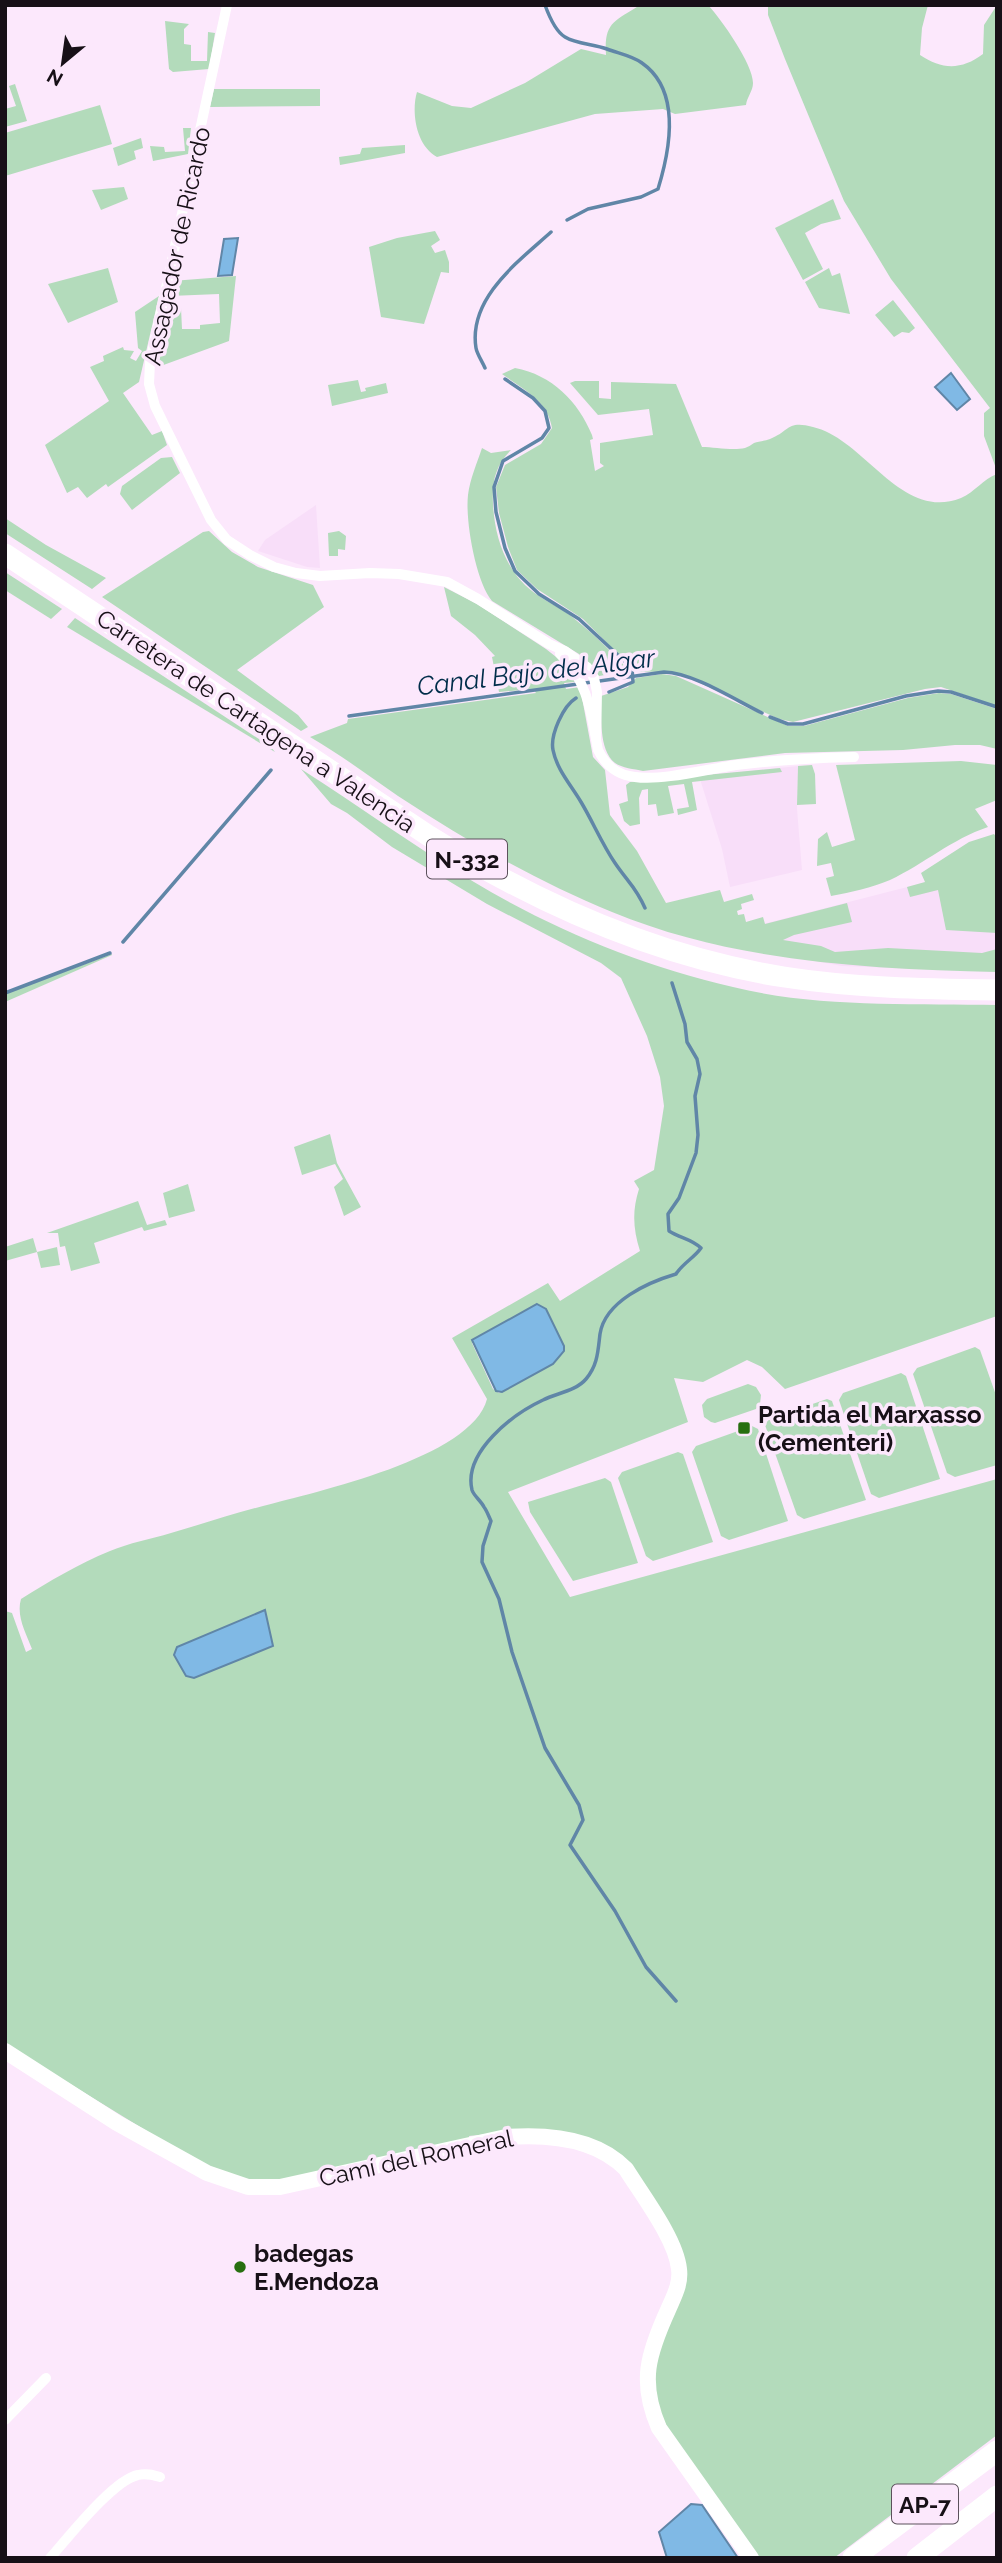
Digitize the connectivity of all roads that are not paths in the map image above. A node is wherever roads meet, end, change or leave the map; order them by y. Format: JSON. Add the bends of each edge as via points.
{"nodes":[{"id":1,"x":228,"y":5,"type":"edge"},
{"id":2,"x":5,"y":554,"type":"edge"},
{"id":3,"x":854,"y":757,"type":"dead end"},
{"id":4,"x":997,"y":990,"type":"edge"},
{"id":5,"x":5,"y":2051,"type":"edge"},
{"id":6,"x":46,"y":2378,"type":"dead end"},
{"id":7,"x":5,"y":2420,"type":"edge"},
{"id":8,"x":997,"y":2451,"type":"edge"},
{"id":9,"x":160,"y":2477,"type":"dead end"},
{"id":10,"x":997,"y":2496,"type":"edge"},
{"id":11,"x":50,"y":2558,"type":"edge"},
{"id":12,"x":751,"y":2558,"type":"edge"},
{"id":13,"x":853,"y":2558,"type":"edge"},
{"id":14,"x":917,"y":2558,"type":"edge"}],
"edges":[{"from":1,"to":3,"type":"street","name":"Assagador de Ricardo","via":[[150,362],[149,384],[186,473],[227,540],[274,567],[296,573],[399,573],[447,582],[478,599],[549,644],[577,671],[603,760],[635,777]]},
{"from":2,"to":4,"type":"highway","name":"Carretera de Cartagena a Valencia","number":"N-332","via":[[429,836],[562,910],[682,954],[761,973],[852,985]]},
{"from":5,"to":12,"type":"street","name":"Camí del Romeral","via":[[192,2165],[248,2187],[280,2187],[506,2137],[583,2144],[617,2160],[674,2249],[679,2271],[676,2294],[648,2359],[652,2412]]},
{"from":6,"to":7,"type":"street"},
{"from":8,"to":13,"type":"highway","number":"AP-7"},
{"from":9,"to":11,"type":"street","via":[[130,2478],[100,2502]]},
{"from":10,"to":14,"type":"highway","number":"AP-7"}]}
